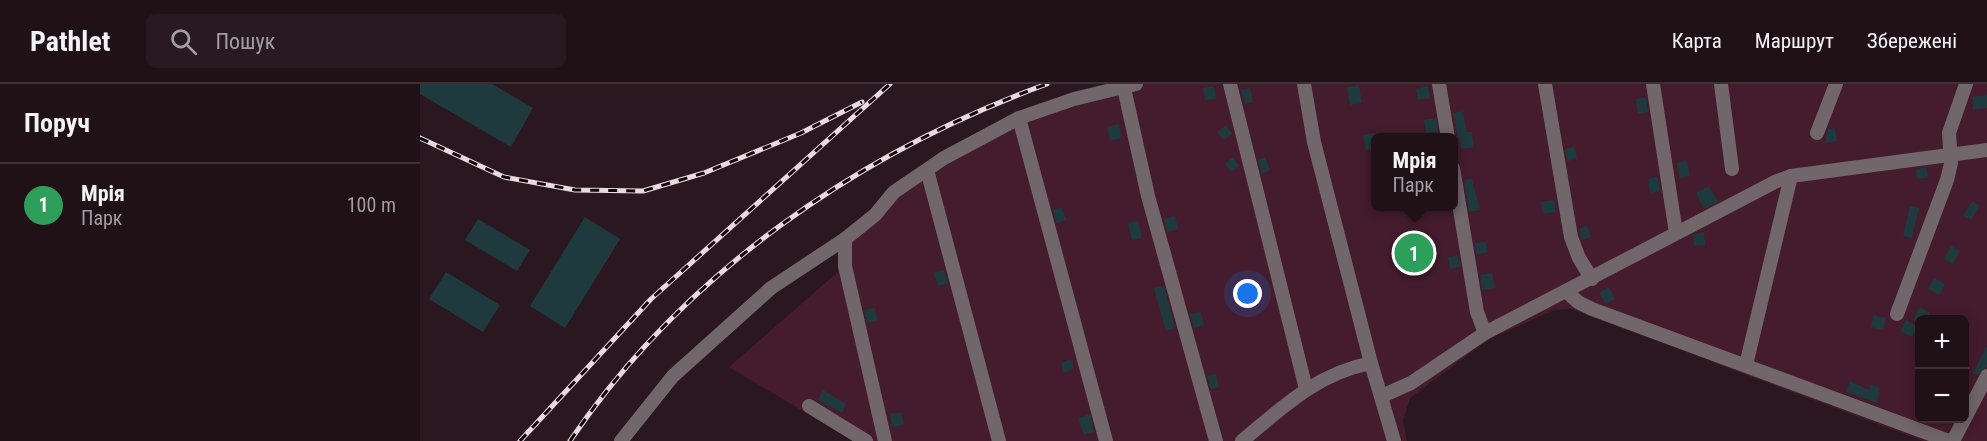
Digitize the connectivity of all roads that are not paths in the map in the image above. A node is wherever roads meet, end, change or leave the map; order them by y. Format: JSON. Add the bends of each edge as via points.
{"nodes":[{"id":1,"x":1230,"y":84,"type":"edge"},
{"id":2,"x":1304,"y":84,"type":"edge"},
{"id":3,"x":1438,"y":84,"type":"edge"},
{"id":4,"x":1545,"y":84,"type":"edge"},
{"id":5,"x":1653,"y":84,"type":"edge"},
{"id":6,"x":1721,"y":84,"type":"edge"},
{"id":7,"x":1836,"y":84,"type":"edge"},
{"id":8,"x":1965,"y":84,"type":"edge"},
{"id":9,"x":1130,"y":86,"type":"edge"},
{"id":10,"x":1019,"y":118,"type":"junction"},
{"id":11,"x":1447,"y":133,"type":"edge"},
{"id":12,"x":1818,"y":133,"type":"dead end"},
{"id":13,"x":1987,"y":150,"type":"edge"},
{"id":14,"x":1949,"y":153,"type":"junction"},
{"id":15,"x":1732,"y":169,"type":"dead end"},
{"id":16,"x":927,"y":170,"type":"junction"},
{"id":17,"x":1791,"y":176,"type":"junction"},
{"id":18,"x":1458,"y":198,"type":"edge"},
{"id":19,"x":1677,"y":233,"type":"junction"},
{"id":20,"x":845,"y":239,"type":"junction"},
{"id":21,"x":1592,"y":279,"type":"junction"},
{"id":22,"x":1567,"y":292,"type":"junction"},
{"id":23,"x":1897,"y":314,"type":"dead end"},
{"id":24,"x":1485,"y":333,"type":"junction"},
{"id":25,"x":1371,"y":363,"type":"junction"},
{"id":26,"x":1746,"y":365,"type":"junction"},
{"id":27,"x":1987,"y":376,"type":"edge"},
{"id":28,"x":1306,"y":388,"type":"junction"},
{"id":29,"x":1382,"y":396,"type":"junction"},
{"id":30,"x":809,"y":406,"type":"dead end"},
{"id":31,"x":621,"y":441,"type":"edge"},
{"id":32,"x":866,"y":441,"type":"edge"},
{"id":33,"x":885,"y":441,"type":"edge"},
{"id":34,"x":999,"y":441,"type":"edge"},
{"id":35,"x":1107,"y":441,"type":"edge"},
{"id":36,"x":1216,"y":441,"type":"edge"},
{"id":37,"x":1242,"y":441,"type":"edge"},
{"id":38,"x":1394,"y":441,"type":"edge"},
{"id":39,"x":1951,"y":441,"type":"edge"}],
"edges":[{"from":1,"to":28,"type":"street"},
{"from":2,"to":25,"type":"street","via":[[1314,142]]},
{"from":3,"to":11,"type":"street"},
{"from":4,"to":21,"type":"street","via":[[1571,237]]},
{"from":5,"to":19,"type":"street"},
{"from":6,"to":15,"type":"street"},
{"from":7,"to":12,"type":"street"},
{"from":8,"to":14,"type":"street","via":[[1951,126]]},
{"from":9,"to":10,"type":"street","via":[[1074,99]]},
{"from":9,"to":36,"type":"street","via":[[1148,196]]},
{"from":10,"to":16,"type":"street"},
{"from":10,"to":35,"type":"street"},
{"from":13,"to":14,"type":"street"},
{"from":14,"to":17,"type":"street"},
{"from":14,"to":23,"type":"street","via":[[1947,180]]},
{"from":16,"to":20,"type":"street","via":[[894,192],[875,215]]},
{"from":16,"to":34,"type":"street"},
{"from":17,"to":19,"type":"street","via":[[1764,186]]},
{"from":17,"to":26,"type":"street"},
{"from":18,"to":24,"type":"street","via":[[1477,312]]},
{"from":19,"to":21,"type":"street"},
{"from":20,"to":31,"type":"street","via":[[753,304],[674,376]]},
{"from":20,"to":33,"type":"street","via":[[845,266]]},
{"from":21,"to":22,"type":"street"},
{"from":22,"to":24,"type":"street"},
{"from":22,"to":26,"type":"street","via":[[1592,309]]},
{"from":24,"to":29,"type":"street","via":[[1411,383]]},
{"from":25,"to":28,"type":"street","via":[[1344,369]]},
{"from":25,"to":29,"type":"street"},
{"from":26,"to":39,"type":"street"},
{"from":27,"to":39,"type":"street"},
{"from":28,"to":37,"type":"street"},
{"from":29,"to":38,"type":"street"},
{"from":30,"to":32,"type":"street"}]}
